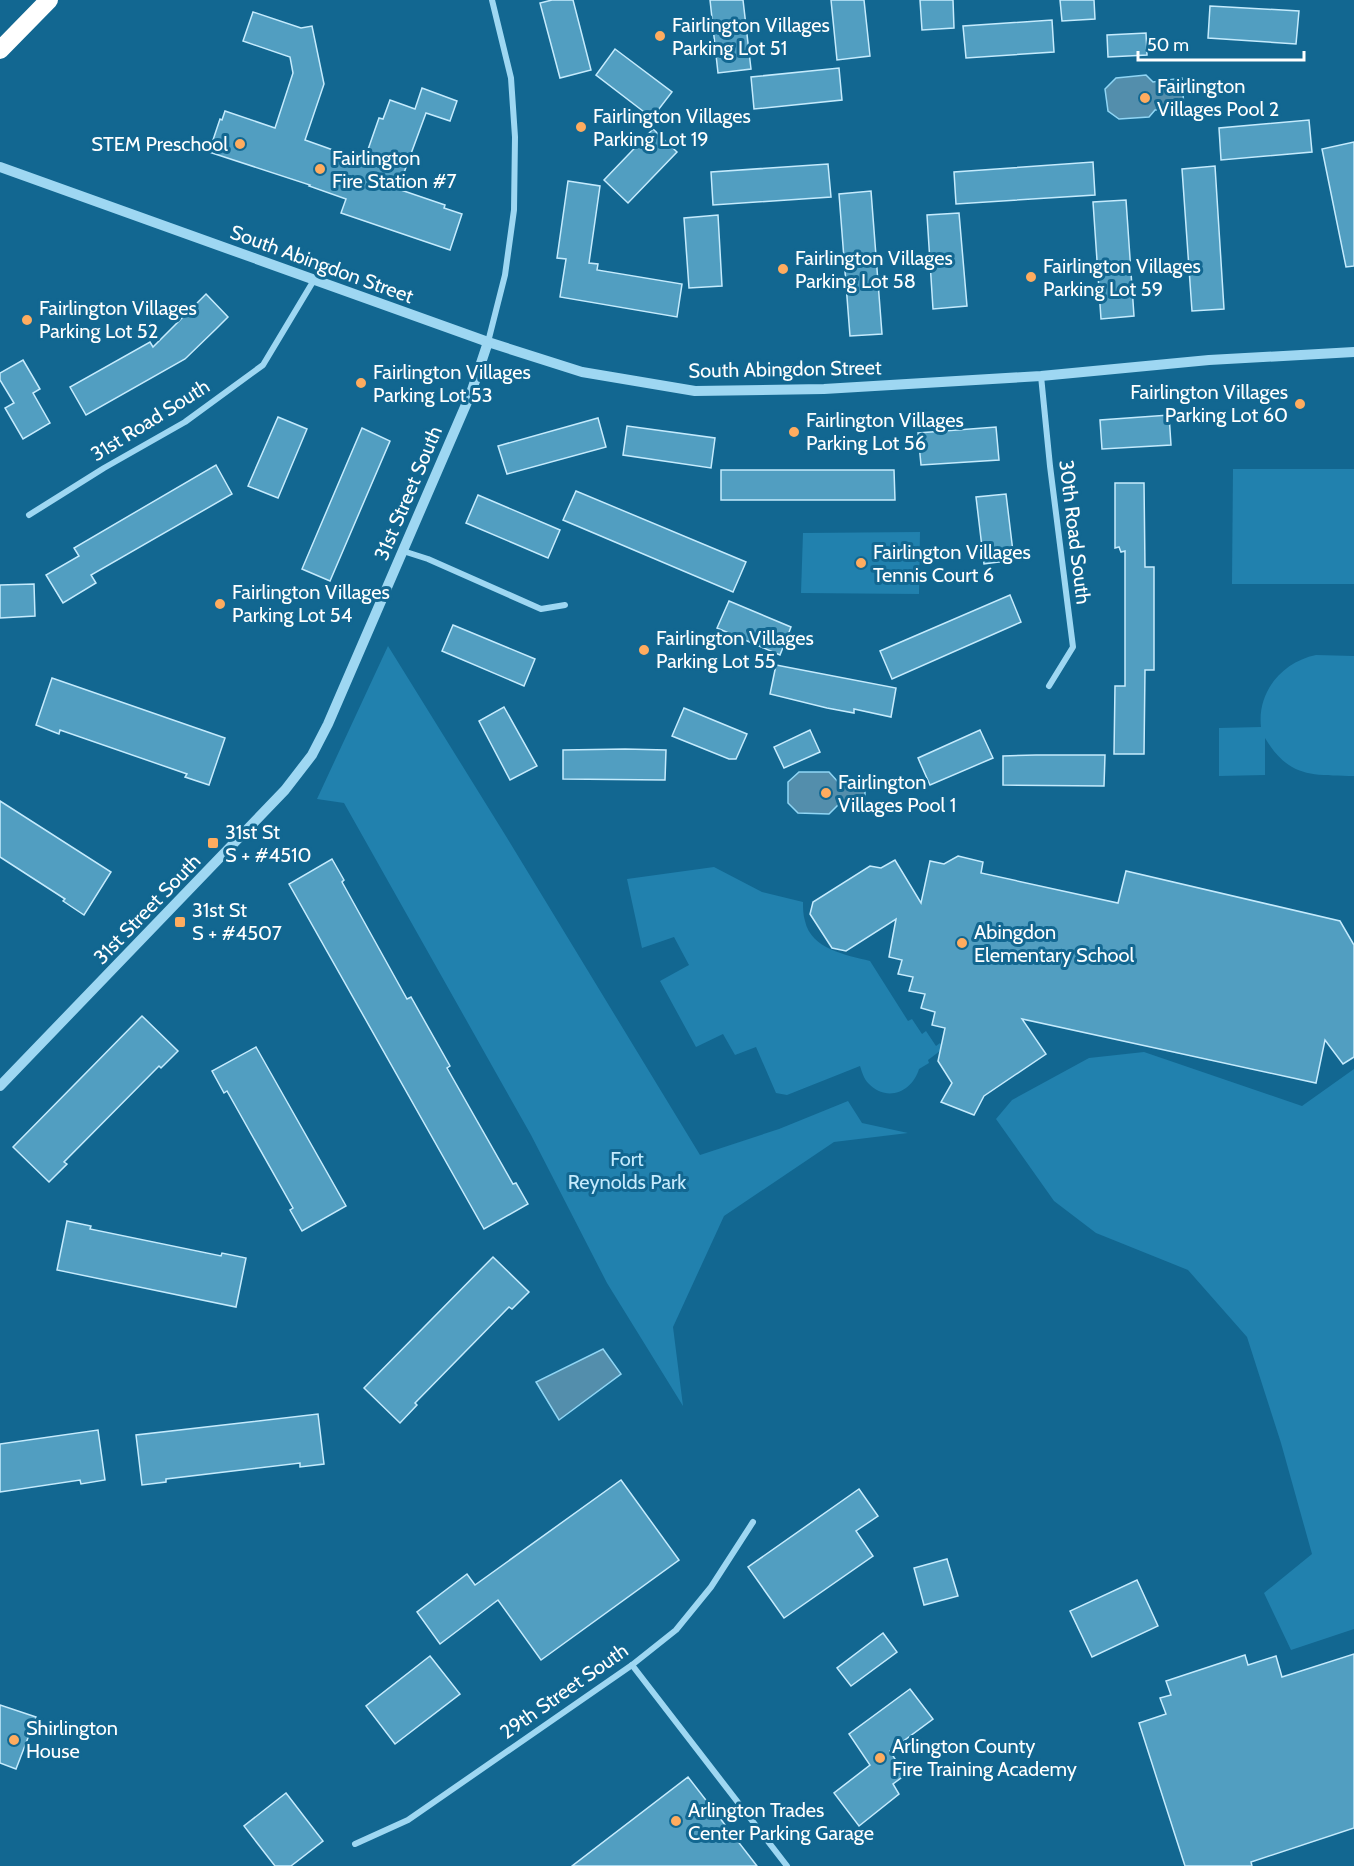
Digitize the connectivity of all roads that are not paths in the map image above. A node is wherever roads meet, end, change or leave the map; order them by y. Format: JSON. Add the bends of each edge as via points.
{"nodes":[{"id":1,"x":49,"y":0,"type":"edge"},
{"id":2,"x":492,"y":0,"type":"edge"},
{"id":3,"x":0,"y":50,"type":"edge"},
{"id":4,"x":0,"y":166,"type":"edge"},
{"id":5,"x":314,"y":280,"type":"junction"},
{"id":6,"x":488,"y":342,"type":"junction"},
{"id":7,"x":1354,"y":352,"type":"edge"},
{"id":8,"x":1041,"y":376,"type":"junction"},
{"id":9,"x":29,"y":514,"type":"dead end"},
{"id":10,"x":403,"y":551,"type":"junction"},
{"id":11,"x":565,"y":605,"type":"dead end"},
{"id":12,"x":1049,"y":686,"type":"dead end"},
{"id":13,"x":0,"y":1086,"type":"edge"},
{"id":14,"x":753,"y":1522,"type":"dead end"},
{"id":15,"x":632,"y":1665,"type":"junction"},
{"id":16,"x":355,"y":1844,"type":"dead end"},
{"id":17,"x":787,"y":1866,"type":"edge"}],
"edges":[{"from":1,"to":3,"type":"highway"},
{"from":2,"to":6,"type":"street","name":"31st Street South","via":[[511,78],[515,137],[514,210],[505,275]]},
{"from":4,"to":5,"type":"street","name":"South Abingdon Street"},
{"from":5,"to":6,"type":"street","name":"South Abingdon Street"},
{"from":5,"to":9,"type":"street","name":"31st Road South","via":[[263,365],[186,422]]},
{"from":6,"to":8,"type":"street","name":"South Abingdon Street","via":[[582,372],[695,391],[824,389]]},
{"from":6,"to":10,"type":"street","name":"31st Street South","via":[[471,393]]},
{"from":7,"to":8,"type":"street","name":"South Abingdon Street","via":[[1209,360]]},
{"from":8,"to":12,"type":"street","name":"30th Road South","via":[[1073,647]]},
{"from":10,"to":11,"type":"street","via":[[541,609]]},
{"from":10,"to":13,"type":"street","name":"31st Street South","via":[[312,755],[212,868]]},
{"from":14,"to":15,"type":"street","name":"29th Street South","via":[[711,1587],[676,1630]]},
{"from":15,"to":16,"type":"street","name":"29th Street South","via":[[408,1820]]},
{"from":15,"to":17,"type":"street"}]}
